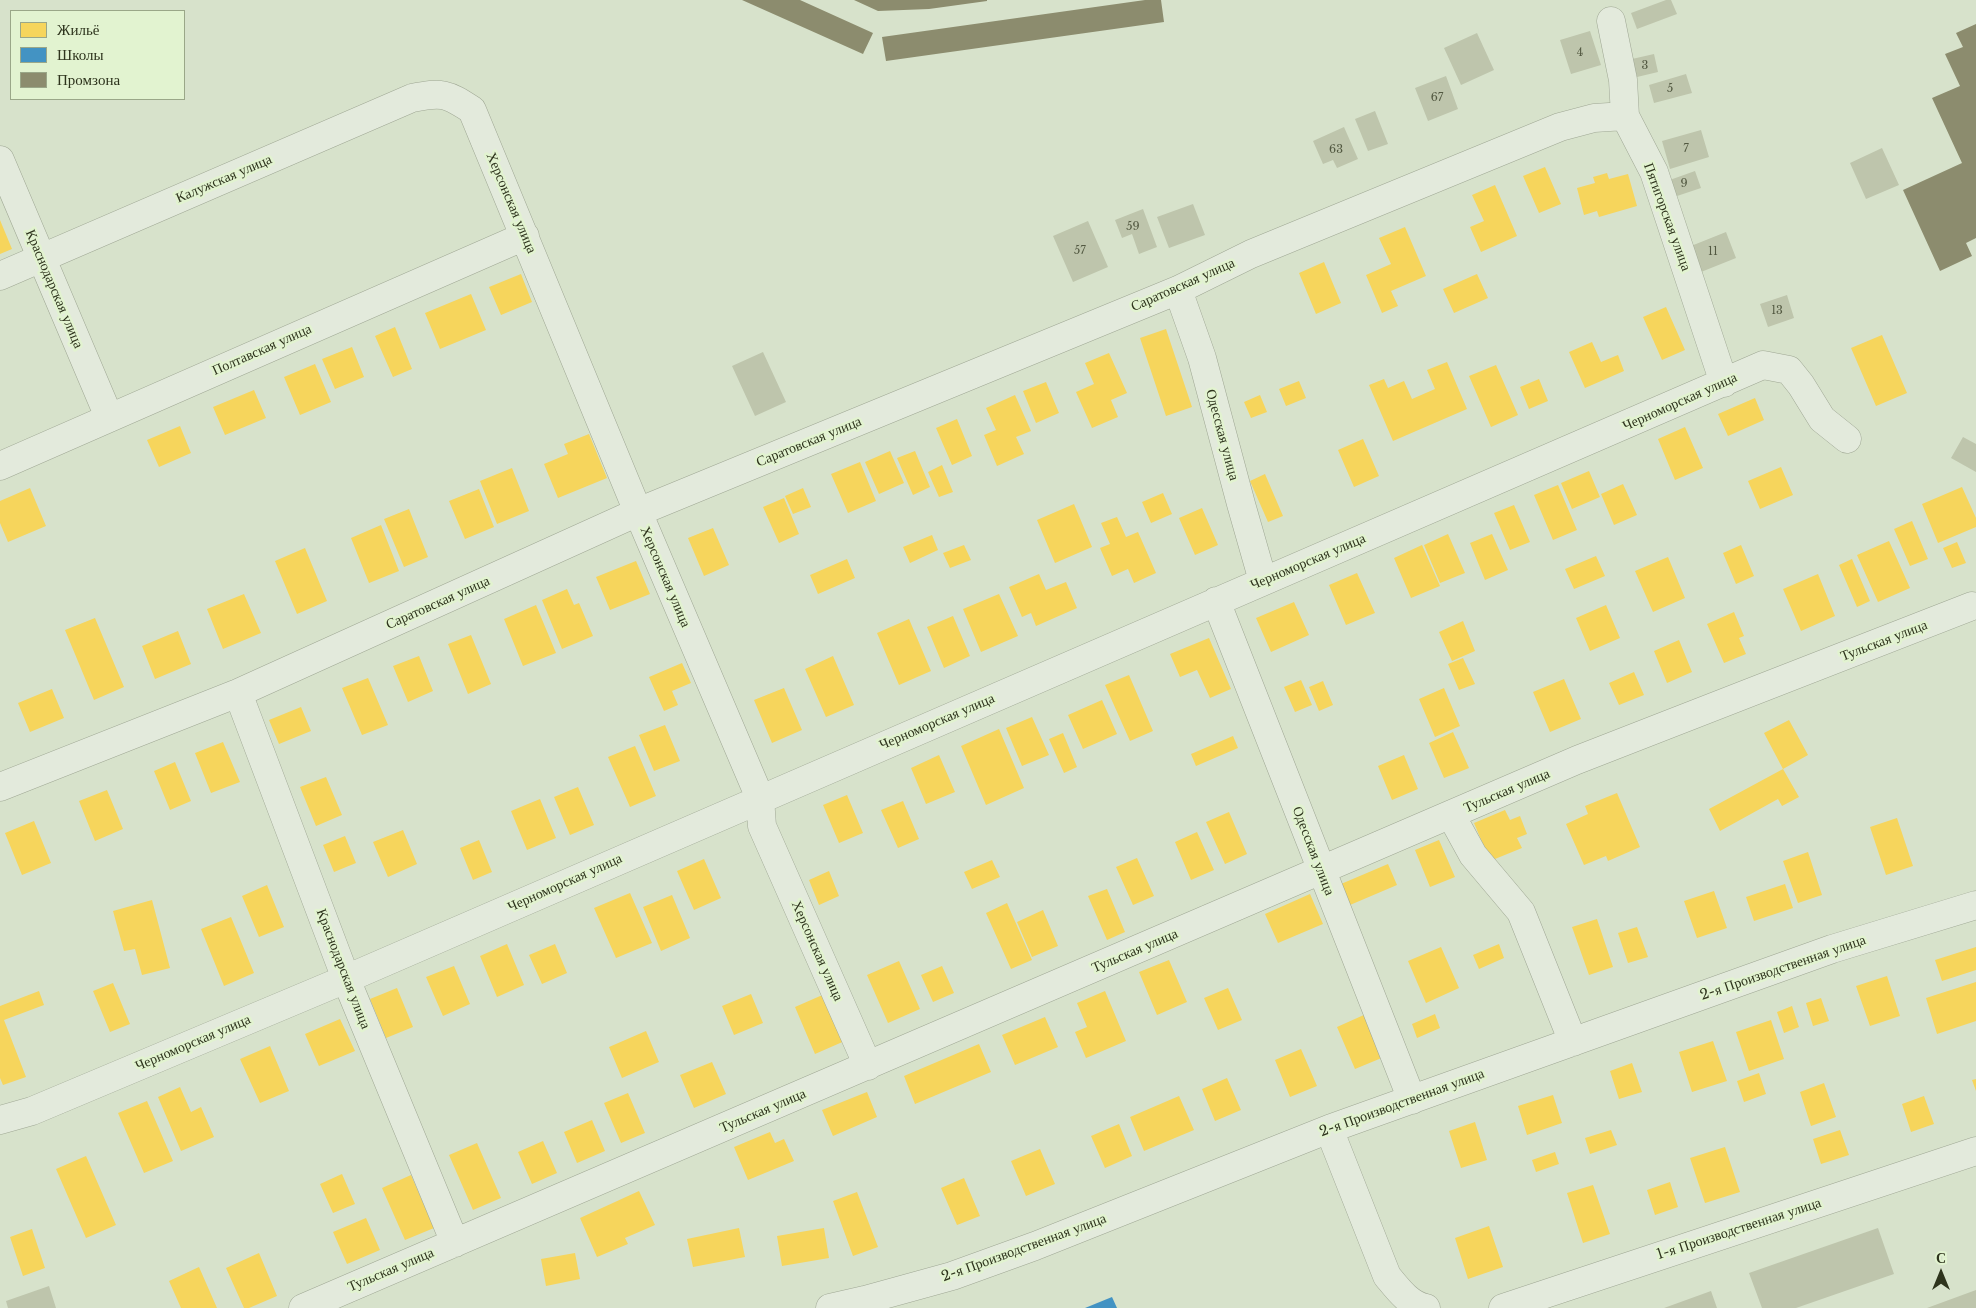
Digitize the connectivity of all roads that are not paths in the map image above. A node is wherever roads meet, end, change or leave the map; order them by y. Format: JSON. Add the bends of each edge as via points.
{"nodes":[{"id":1,"x":1611,"y":21,"type":"dead end"},
{"id":2,"x":450,"y":96,"type":"joint"},
{"id":3,"x":1625,"y":116,"type":"junction"},
{"id":4,"x":0,"y":160,"type":"edge"},
{"id":5,"x":525,"y":236,"type":"junction"},
{"id":6,"x":41,"y":258,"type":"junction"},
{"id":7,"x":0,"y":276,"type":"edge"},
{"id":8,"x":1178,"y":290,"type":"junction"},
{"id":9,"x":1724,"y":383,"type":"junction"},
{"id":10,"x":109,"y":417,"type":"junction"},
{"id":11,"x":1847,"y":439,"type":"dead end"},
{"id":12,"x":0,"y":466,"type":"edge"},
{"id":13,"x":638,"y":512,"type":"junction"},
{"id":14,"x":1264,"y":581,"type":"junction"},
{"id":15,"x":1216,"y":601,"type":"junction"},
{"id":16,"x":1972,"y":606,"type":"dead end"},
{"id":17,"x":238,"y":693,"type":"junction"},
{"id":18,"x":0,"y":786,"type":"edge"},
{"id":19,"x":760,"y":798,"type":"junction"},
{"id":20,"x":1451,"y":815,"type":"junction"},
{"id":21,"x":1321,"y":870,"type":"junction"},
{"id":22,"x":1976,"y":905,"type":"edge"},
{"id":23,"x":346,"y":979,"type":"junction"},
{"id":24,"x":1573,"y":1042,"type":"junction"},
{"id":25,"x":868,"y":1066,"type":"junction"},
{"id":26,"x":1412,"y":1100,"type":"junction"},
{"id":27,"x":0,"y":1120,"type":"edge"},
{"id":28,"x":1329,"y":1129,"type":"junction"},
{"id":29,"x":1976,"y":1151,"type":"edge"},
{"id":30,"x":455,"y":1243,"type":"junction"},
{"id":31,"x":303,"y":1308,"type":"edge"},
{"id":32,"x":830,"y":1308,"type":"edge"},
{"id":33,"x":1426,"y":1308,"type":"edge"},
{"id":34,"x":1503,"y":1308,"type":"edge"}],
"edges":[{"from":1,"to":3,"type":"street","name":"Пятигорская улица","via":[[1623,80]]},
{"from":2,"to":5,"type":"street","name":"Херсонская улица","via":[[472,110]]},
{"from":2,"to":6,"type":"street","name":"Калужская улица","via":[[431,94],[412,98]]},
{"from":3,"to":8,"type":"street","name":"Саратовская улица","via":[[1594,118],[1560,127],[1251,254]]},
{"from":3,"to":9,"type":"street","name":"Пятигорская улица","via":[[1654,172]]},
{"from":4,"to":6,"type":"street","name":"Краснодарская улица"},
{"from":5,"to":10,"type":"street","name":"Полтавская улица"},
{"from":5,"to":13,"type":"street","name":"Херсонская улица"},
{"from":6,"to":7,"type":"street","name":"Калужская улица"},
{"from":6,"to":10,"type":"street","name":"Краснодарская улица"},
{"from":8,"to":13,"type":"street","name":"Саратовская улица"},
{"from":8,"to":14,"type":"street","name":"Одесская улица","via":[[1202,358]]},
{"from":9,"to":11,"type":"street","name":"Черноморская улица","via":[[1763,365],[1789,370],[1822,419]]},
{"from":9,"to":14,"type":"street","name":"Черноморская улица"},
{"from":10,"to":12,"type":"street","name":"Полтавская улица"},
{"from":13,"to":17,"type":"street","name":"Саратовская улица"},
{"from":13,"to":19,"type":"street","name":"Херсонская улица"},
{"from":14,"to":15,"type":"street","name":"Черноморская улица"},
{"from":15,"to":19,"type":"street","name":"Черноморская улица"},
{"from":15,"to":21,"type":"street","name":"Одесская улица"},
{"from":16,"to":20,"type":"street","name":"Тульская улица","via":[[1577,760]]},
{"from":17,"to":18,"type":"street","name":"Саратовская улица"},
{"from":17,"to":23,"type":"street","name":"Краснодарская улица"},
{"from":19,"to":23,"type":"street","name":"Черноморская улица"},
{"from":19,"to":25,"type":"street","name":"Херсонская улица","via":[[762,826]]},
{"from":20,"to":21,"type":"street","name":"Тульская улица"},
{"from":20,"to":24,"type":"street","via":[[1473,855],[1521,912]]},
{"from":21,"to":25,"type":"street","name":"Тульская улица"},
{"from":21,"to":26,"type":"street","name":"Одесская улица"},
{"from":22,"to":24,"type":"street","name":"2-я Производственная улица","via":[[1832,949]]},
{"from":23,"to":27,"type":"street","name":"Черноморская улица","via":[[32,1111]]},
{"from":23,"to":30,"type":"street","name":"Краснодарская улица"},
{"from":24,"to":26,"type":"street","name":"2-я Производственная улица"},
{"from":25,"to":30,"type":"street","name":"Тульская улица"},
{"from":26,"to":28,"type":"street","name":"2-я Производственная улица"},
{"from":28,"to":32,"type":"street","name":"2-я Производственная улица","via":[[952,1276]]},
{"from":28,"to":33,"type":"street","via":[[1386,1276],[1400,1293]]},
{"from":29,"to":34,"type":"street","name":"1-я Производственная улица"},
{"from":30,"to":31,"type":"street","name":"Тульская улица"}]}
